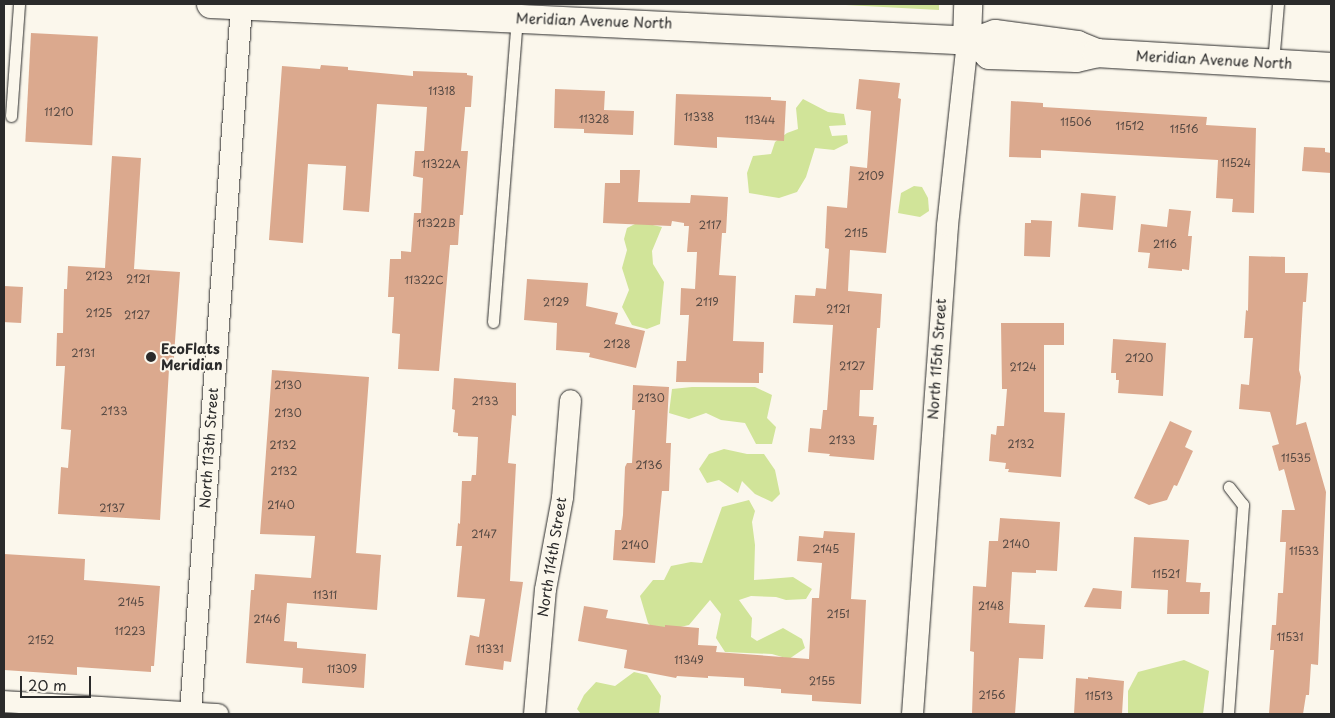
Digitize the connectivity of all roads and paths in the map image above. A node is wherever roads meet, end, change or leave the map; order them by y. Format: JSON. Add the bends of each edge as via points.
{"nodes":[{"id":1,"x":19,"y":4,"type":"edge"},
{"id":2,"x":211,"y":4,"type":"edge"},
{"id":3,"x":968,"y":4,"type":"edge"},
{"id":4,"x":1278,"y":4,"type":"edge"},
{"id":5,"x":241,"y":5,"type":"edge"},
{"id":6,"x":517,"y":18,"type":"junction"},
{"id":7,"x":972,"y":40,"type":"junction"},
{"id":8,"x":1274,"y":63,"type":"junction"},
{"id":9,"x":1331,"y":66,"type":"edge"},
{"id":10,"x":10,"y":116,"type":"dead end"},
{"id":11,"x":493,"y":322,"type":"dead end"},
{"id":12,"x":570,"y":400,"type":"dead end"},
{"id":13,"x":1229,"y":487,"type":"dead end"},
{"id":14,"x":4,"y":701,"type":"edge"},
{"id":15,"x":190,"y":712,"type":"junction"},
{"id":16,"x":218,"y":714,"type":"edge"},
{"id":17,"x":534,"y":714,"type":"edge"},
{"id":18,"x":912,"y":714,"type":"edge"},
{"id":19,"x":1228,"y":714,"type":"edge"}],
"edges":[{"from":1,"to":10,"type":"lane"},
{"from":2,"to":5,"type":"street","name":"Meridian Avenue North"},
{"from":3,"to":7,"type":"street","name":"North 115th Street"},
{"from":4,"to":8,"type":"lane"},
{"from":5,"to":6,"type":"street","name":"Meridian Avenue North"},
{"from":5,"to":15,"type":"street","name":"North 113th Street"},
{"from":6,"to":7,"type":"street","name":"Meridian Avenue North"},
{"from":6,"to":11,"type":"lane"},
{"from":7,"to":8,"type":"street","name":"Meridian Avenue North","via":[[989,55],[1076,58],[1097,53]]},
{"from":7,"to":18,"type":"street","name":"North 115th Street","via":[[947,224]]},
{"from":8,"to":9,"type":"street","name":"Meridian Avenue North"},
{"from":12,"to":17,"type":"street","name":"North 114th Street","via":[[562,497],[545,589]]},
{"from":13,"to":19,"type":"lane","via":[[1243,505]]},
{"from":14,"to":15,"type":"street"},
{"from":15,"to":16,"type":"street"}]}
